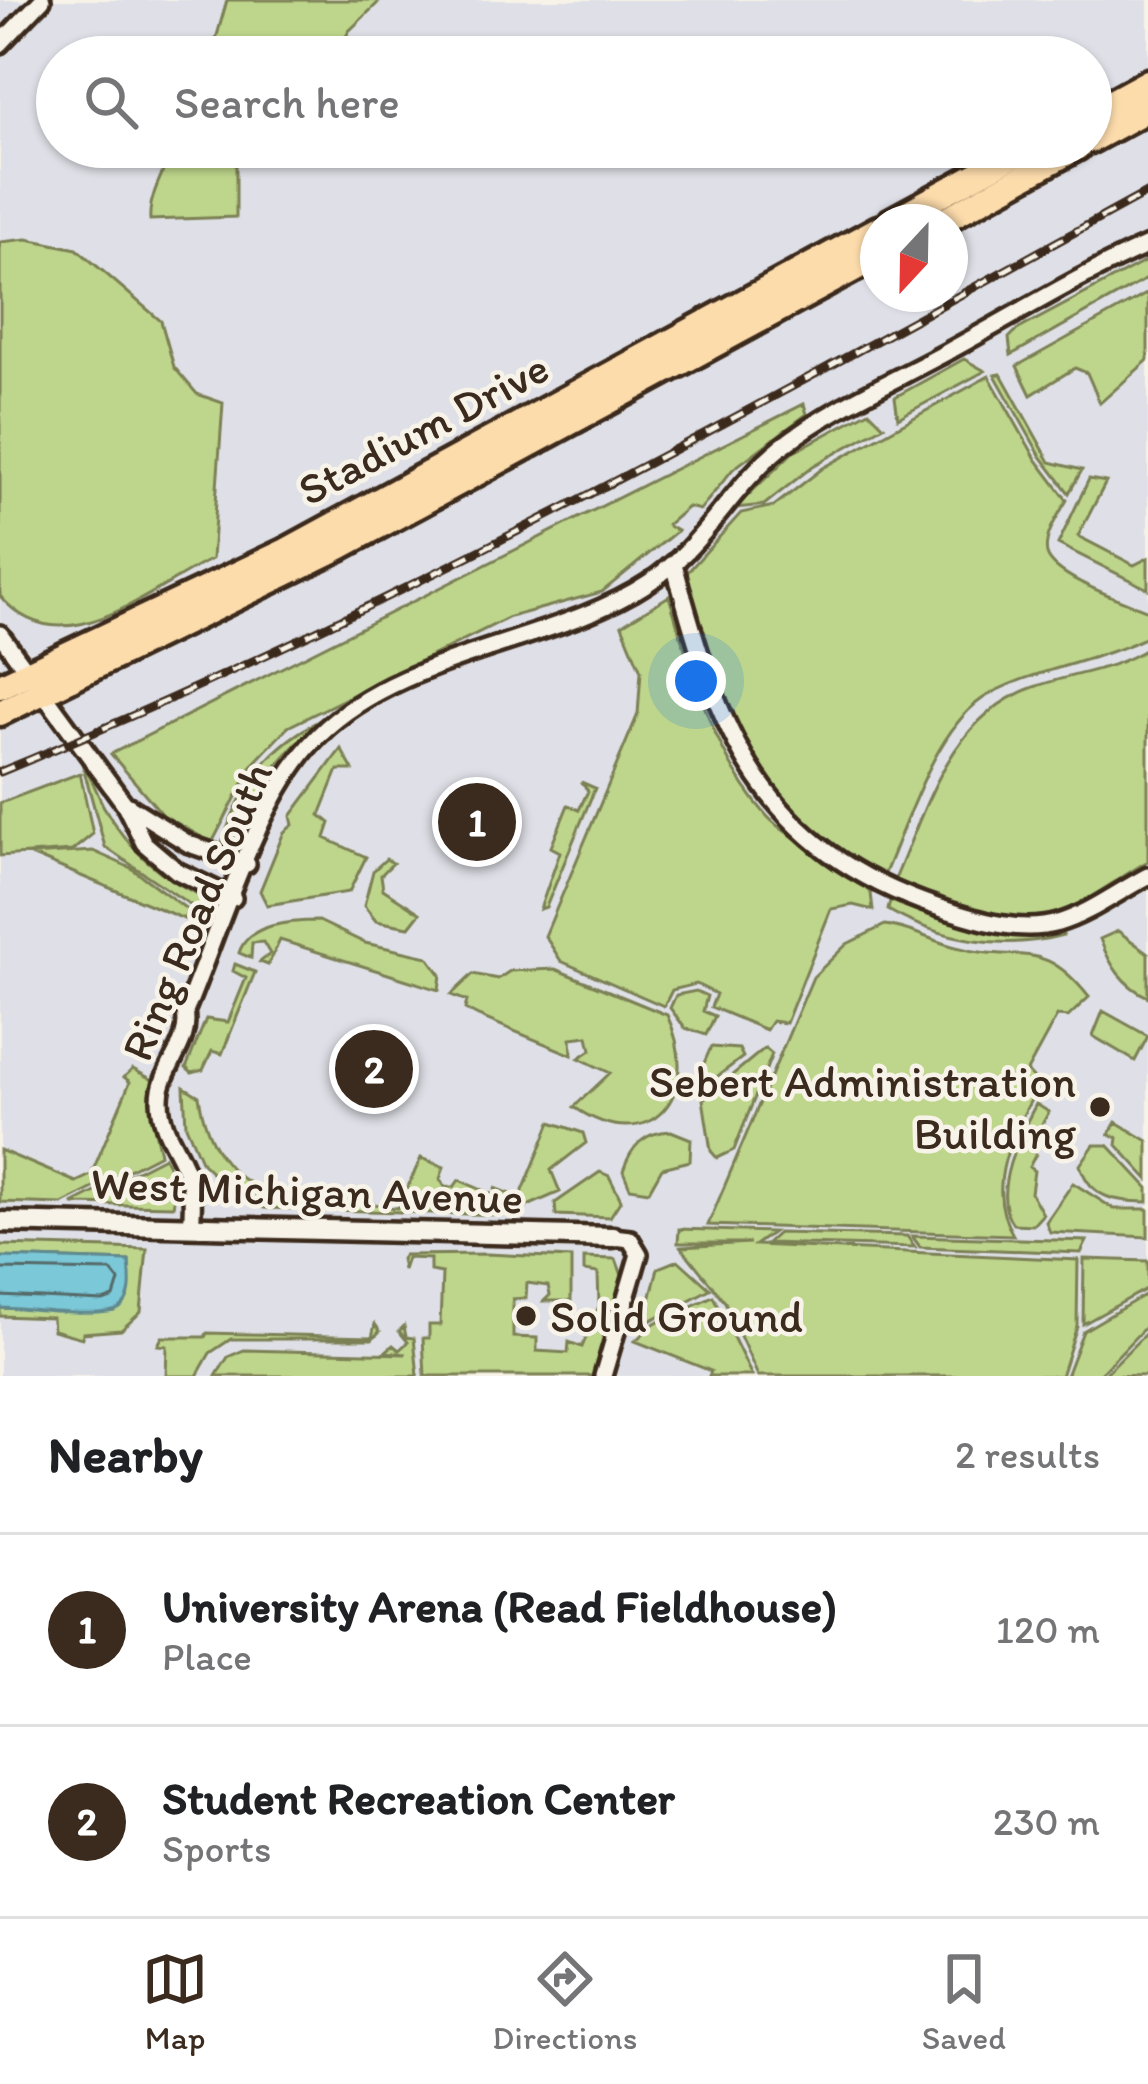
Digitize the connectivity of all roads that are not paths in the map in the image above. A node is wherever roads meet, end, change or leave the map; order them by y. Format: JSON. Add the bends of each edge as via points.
{"nodes":[{"id":1,"x":42,"y":0,"type":"edge"},
{"id":2,"x":0,"y":44,"type":"edge"},
{"id":3,"x":1148,"y":82,"type":"edge"},
{"id":4,"x":1112,"y":102,"type":"edge"},
{"id":5,"x":1148,"y":109,"type":"edge"},
{"id":6,"x":1112,"y":129,"type":"edge"},
{"id":7,"x":989,"y":168,"type":"edge"},
{"id":8,"x":1040,"y":168,"type":"edge"},
{"id":9,"x":923,"y":204,"type":"edge"},
{"id":10,"x":968,"y":207,"type":"edge"},
{"id":11,"x":860,"y":239,"type":"edge"},
{"id":12,"x":1148,"y":245,"type":"edge"},
{"id":13,"x":860,"y":266,"type":"edge"},
{"id":14,"x":674,"y":563,"type":"junction"},
{"id":15,"x":0,"y":634,"type":"edge"},
{"id":16,"x":38,"y":682,"type":"junction"},
{"id":17,"x":0,"y":686,"type":"edge"},
{"id":18,"x":0,"y":712,"type":"edge"},
{"id":19,"x":124,"y":803,"type":"junction"},
{"id":20,"x":247,"y":864,"type":"junction"},
{"id":21,"x":1148,"y":876,"type":"edge"},
{"id":22,"x":233,"y":898,"type":"junction"},
{"id":23,"x":0,"y":1222,"type":"edge"},
{"id":24,"x":191,"y":1225,"type":"junction"},
{"id":25,"x":613,"y":1237,"type":"joint"},
{"id":26,"x":603,"y":1376,"type":"edge"}],
"edges":[{"from":1,"to":2,"type":"street"},
{"from":3,"to":4,"type":"main road"},
{"from":5,"to":6,"type":"main road"},
{"from":7,"to":9,"type":"main road"},
{"from":8,"to":10,"type":"main road"},
{"from":11,"to":16,"type":"main road","name":"Stadium Drive"},
{"from":12,"to":14,"type":"street","name":"Ring Road South","via":[[799,435]]},
{"from":13,"to":16,"type":"main road","name":"Stadium Drive","via":[[340,548]]},
{"from":14,"to":20,"type":"street","name":"Ring Road South","via":[[608,607],[477,650],[335,722],[276,793]]},
{"from":14,"to":21,"type":"street","via":[[710,690],[746,764],[777,810],[822,849],[904,896],[1032,927],[1060,922]]},
{"from":15,"to":16,"type":"street"},
{"from":16,"to":17,"type":"main road","name":"Stadium Drive"},
{"from":16,"to":18,"type":"main road","name":"Stadium Drive"},
{"from":16,"to":19,"type":"street"},
{"from":19,"to":20,"type":"street","via":[[189,844]]},
{"from":19,"to":22,"type":"street","via":[[160,859]]},
{"from":20,"to":22,"type":"street","name":"Ring Road South"},
{"from":22,"to":24,"type":"street","name":"Ring Road South","via":[[161,1081],[164,1121],[193,1185]]},
{"from":23,"to":24,"type":"street","name":"West Michigan Avenue"},
{"from":24,"to":25,"type":"street","name":"West Michigan Avenue"},
{"from":25,"to":26,"type":"street","via":[[638,1246],[636,1278]]}]}
